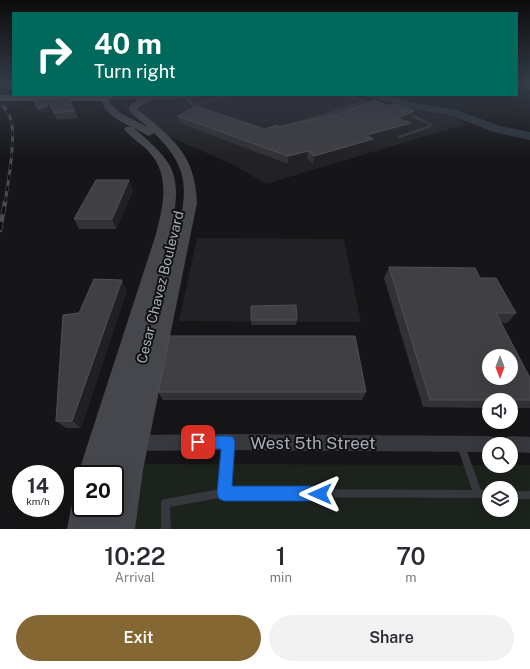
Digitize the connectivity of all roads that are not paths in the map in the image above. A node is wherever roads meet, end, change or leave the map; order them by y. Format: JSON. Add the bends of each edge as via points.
{"nodes":[{"id":1,"x":109,"y":108,"type":"edge"},
{"id":2,"x":133,"y":108,"type":"edge"},
{"id":3,"x":199,"y":108,"type":"edge"},
{"id":4,"x":346,"y":108,"type":"edge"},
{"id":5,"x":207,"y":111,"type":"edge"},
{"id":6,"x":403,"y":111,"type":"edge"},
{"id":7,"x":128,"y":122,"type":"junction"},
{"id":8,"x":266,"y":129,"type":"edge"},
{"id":9,"x":399,"y":137,"type":"dead end"},
{"id":10,"x":228,"y":442,"type":"junction"},
{"id":11,"x":136,"y":443,"type":"junction"},
{"id":12,"x":460,"y":444,"type":"junction"},
{"id":13,"x":482,"y":444,"type":"edge"},
{"id":14,"x":518,"y":444,"type":"edge"},
{"id":15,"x":530,"y":444,"type":"edge"},
{"id":16,"x":93,"y":465,"type":"edge"},
{"id":17,"x":114,"y":465,"type":"edge"},
{"id":18,"x":224,"y":493,"type":"junction"},
{"id":19,"x":478,"y":494,"type":"junction"},
{"id":20,"x":482,"y":494,"type":"edge"},
{"id":21,"x":518,"y":495,"type":"edge"},
{"id":22,"x":528,"y":496,"type":"dead end"},
{"id":23,"x":82,"y":517,"type":"edge"},
{"id":24,"x":103,"y":517,"type":"edge"},
{"id":25,"x":80,"y":529,"type":"edge"},
{"id":26,"x":101,"y":529,"type":"edge"},
{"id":27,"x":122,"y":529,"type":"edge"},
{"id":28,"x":166,"y":529,"type":"edge"}],
"edges":[{"from":1,"to":7,"type":"main road","name":"Cesar Chavez Boulevard"},
{"from":2,"to":11,"type":"main road","via":[[132,110],[173,146],[187,169],[191,190],[186,230]]},
{"from":3,"to":5,"type":"lane"},
{"from":4,"to":8,"type":"lane"},
{"from":6,"to":9,"type":"lane","via":[[432,125]]},
{"from":7,"to":16,"type":"main road","name":"Cesar Chavez Boulevard","via":[[127,127],[154,151],[164,164],[170,195],[163,234]]},
{"from":7,"to":17,"type":"main road","name":"Cesar Chavez Boulevard","via":[[140,126],[167,148],[178,167],[181,198],[179,218]]},
{"from":10,"to":11,"type":"street","name":"West 5th Street"},
{"from":10,"to":12,"type":"street","name":"West 5th Street"},
{"from":10,"to":18,"type":"lane"},
{"from":11,"to":27,"type":"main road"},
{"from":12,"to":13,"type":"street","name":"West 5th Street"},
{"from":12,"to":19,"type":"lane"},
{"from":14,"to":15,"type":"street"},
{"from":18,"to":19,"type":"lane"},
{"from":18,"to":28,"type":"lane","via":[[165,503]]},
{"from":19,"to":20,"type":"lane"},
{"from":21,"to":22,"type":"lane"},
{"from":23,"to":25,"type":"main road"},
{"from":24,"to":26,"type":"main road"}]}
